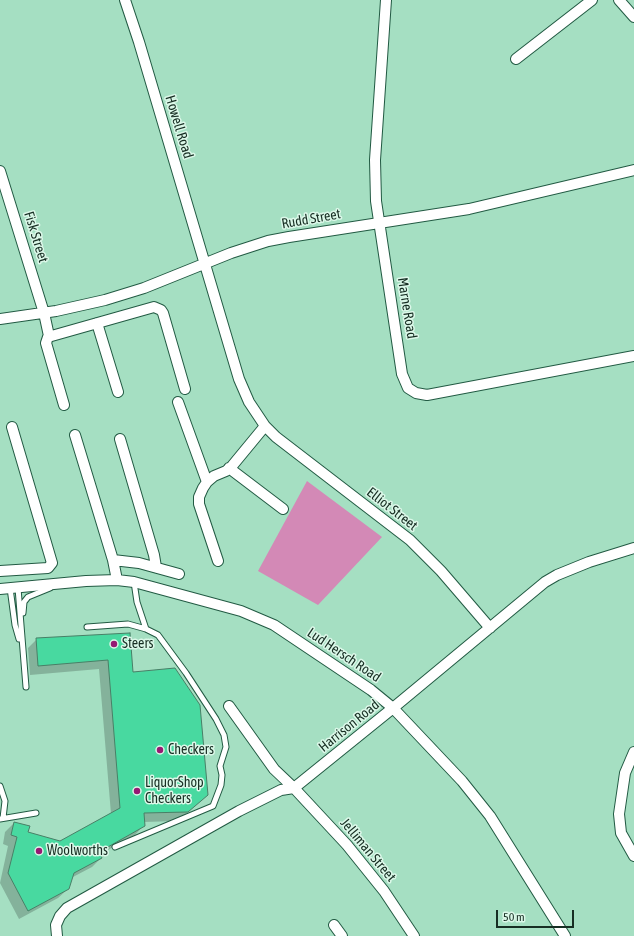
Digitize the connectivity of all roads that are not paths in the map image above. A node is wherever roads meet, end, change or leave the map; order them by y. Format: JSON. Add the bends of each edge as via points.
{"nodes":[{"id":1,"x":125,"y":0,"type":"edge"},
{"id":2,"x":386,"y":0,"type":"edge"},
{"id":3,"x":592,"y":0,"type":"edge"},
{"id":4,"x":619,"y":0,"type":"edge"},
{"id":5,"x":634,"y":17,"type":"edge"},
{"id":6,"x":516,"y":59,"type":"dead end"},
{"id":7,"x":0,"y":170,"type":"edge"},
{"id":8,"x":634,"y":170,"type":"edge"},
{"id":9,"x":379,"y":223,"type":"junction"},
{"id":10,"x":205,"y":263,"type":"junction"},
{"id":11,"x":44,"y":313,"type":"junction"},
{"id":12,"x":0,"y":319,"type":"edge"},
{"id":13,"x":97,"y":323,"type":"junction"},
{"id":14,"x":49,"y":336,"type":"junction"},
{"id":15,"x":634,"y":356,"type":"edge"},
{"id":16,"x":186,"y":389,"type":"dead end"},
{"id":17,"x":118,"y":392,"type":"dead end"},
{"id":18,"x":178,"y":402,"type":"dead end"},
{"id":19,"x":64,"y":405,"type":"dead end"},
{"id":20,"x":265,"y":426,"type":"junction"},
{"id":21,"x":12,"y":427,"type":"dead end"},
{"id":22,"x":75,"y":435,"type":"dead end"},
{"id":23,"x":120,"y":439,"type":"dead end"},
{"id":24,"x":229,"y":468,"type":"junction"},
{"id":25,"x":207,"y":482,"type":"junction"},
{"id":26,"x":283,"y":509,"type":"dead end"},
{"id":27,"x":634,"y":548,"type":"edge"},
{"id":28,"x":113,"y":560,"type":"junction"},
{"id":29,"x":218,"y":561,"type":"dead end"},
{"id":30,"x":156,"y":567,"type":"junction"},
{"id":31,"x":0,"y":571,"type":"edge"},
{"id":32,"x":179,"y":574,"type":"dead end"},
{"id":33,"x":118,"y":580,"type":"junction"},
{"id":34,"x":134,"y":582,"type":"junction"},
{"id":35,"x":62,"y":584,"type":"junction"},
{"id":36,"x":10,"y":588,"type":"edge"},
{"id":37,"x":87,"y":627,"type":"dead end"},
{"id":38,"x":490,"y":628,"type":"junction"},
{"id":39,"x":146,"y":629,"type":"junction"},
{"id":40,"x":22,"y":646,"type":"junction"},
{"id":41,"x":26,"y":687,"type":"dead end"},
{"id":42,"x":229,"y":706,"type":"dead end"},
{"id":43,"x":393,"y":708,"type":"junction"},
{"id":44,"x":634,"y":752,"type":"edge"},
{"id":45,"x":0,"y":786,"type":"edge"},
{"id":46,"x":294,"y":788,"type":"junction"},
{"id":47,"x":36,"y":813,"type":"dead end"},
{"id":48,"x":1,"y":819,"type":"edge"},
{"id":49,"x":115,"y":847,"type":"dead end"},
{"id":50,"x":634,"y":856,"type":"edge"},
{"id":51,"x":334,"y":925,"type":"dead end"},
{"id":52,"x":57,"y":936,"type":"edge"},
{"id":53,"x":342,"y":936,"type":"edge"},
{"id":54,"x":414,"y":936,"type":"edge"},
{"id":55,"x":565,"y":936,"type":"edge"}],
"edges":[{"from":1,"to":10,"type":"street","name":"Howell Road"},
{"from":2,"to":9,"type":"street","name":"Marne Road","via":[[375,160]]},
{"from":3,"to":6,"type":"street"},
{"from":4,"to":5,"type":"street"},
{"from":7,"to":11,"type":"street","name":"Fisk Street"},
{"from":8,"to":9,"type":"street","name":"Rudd Street","via":[[480,207]]},
{"from":9,"to":10,"type":"street","name":"Rudd Street","via":[[282,238]]},
{"from":9,"to":15,"type":"street","name":"Marne Road","via":[[402,374],[411,391],[427,395]]},
{"from":10,"to":11,"type":"street","name":"Rudd Street","via":[[144,288],[70,309]]},
{"from":10,"to":20,"type":"street","name":"Elliot Street","via":[[239,379],[249,402]]},
{"from":11,"to":12,"type":"street","name":"Rudd Street"},
{"from":11,"to":14,"type":"street","name":"Fisk Street"},
{"from":13,"to":14,"type":"street"},
{"from":13,"to":16,"type":"street","via":[[154,307],[161,310]]},
{"from":13,"to":17,"type":"street"},
{"from":14,"to":19,"type":"street","name":"Fisk Street","via":[[46,343]]},
{"from":18,"to":25,"type":"street"},
{"from":20,"to":24,"type":"street"},
{"from":20,"to":38,"type":"street","name":"Elliot Street","via":[[410,540],[441,571]]},
{"from":21,"to":31,"type":"street","via":[[52,563],[48,568]]},
{"from":22,"to":28,"type":"street"},
{"from":23,"to":30,"type":"street"},
{"from":24,"to":25,"type":"street"},
{"from":24,"to":26,"type":"street"},
{"from":25,"to":29,"type":"street","via":[[199,497],[199,504]]},
{"from":27,"to":38,"type":"street","name":"Harrison Road","via":[[557,574]]},
{"from":28,"to":30,"type":"street"},
{"from":28,"to":33,"type":"street"},
{"from":30,"to":32,"type":"street"},
{"from":33,"to":34,"type":"street","name":"Lud Hersch Road"},
{"from":33,"to":35,"type":"street","name":"Lud Hersch Road"},
{"from":34,"to":39,"type":"lane","via":[[137,602]]},
{"from":34,"to":43,"type":"street","name":"Lud Hersch Road","via":[[241,611],[274,625],[371,690]]},
{"from":35,"to":36,"type":"street","name":"Lud Hersch Road"},
{"from":35,"to":40,"type":"lane","via":[[28,597],[23,607]]},
{"from":36,"to":40,"type":"lane"},
{"from":36,"to":40,"type":"lane","via":[[15,625]]},
{"from":37,"to":39,"type":"lane","via":[[128,624]]},
{"from":38,"to":43,"type":"street","name":"Harrison Road"},
{"from":39,"to":49,"type":"lane","via":[[163,640],[224,735],[226,747],[220,766],[221,785],[213,806]]},
{"from":40,"to":41,"type":"lane"},
{"from":42,"to":46,"type":"street","name":"Jelliman Street","via":[[274,769]]},
{"from":43,"to":46,"type":"street","name":"Harrison Road"},
{"from":43,"to":55,"type":"street","name":"Lud Hersch Road","via":[[462,781],[490,816]]},
{"from":44,"to":50,"type":"street","via":[[625,772],[619,814],[621,832]]},
{"from":45,"to":48,"type":"lane","via":[[5,800]]},
{"from":46,"to":52,"type":"street","name":"Harrison Road","via":[[281,790],[239,811],[67,908],[56,925]]},
{"from":46,"to":54,"type":"street","name":"Jelliman Street","via":[[347,845]]},
{"from":47,"to":48,"type":"lane"},
{"from":51,"to":53,"type":"street"}]}
